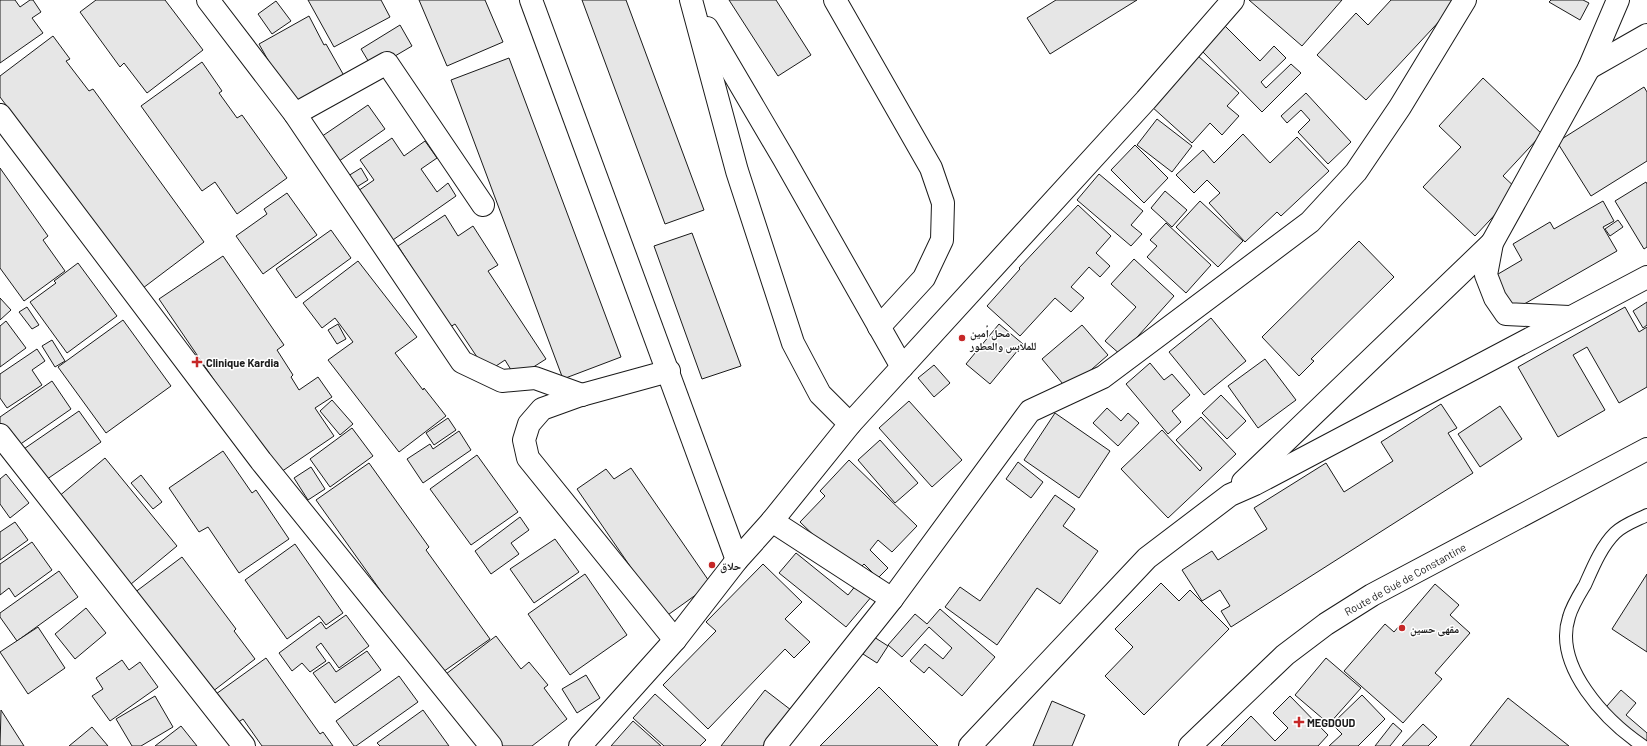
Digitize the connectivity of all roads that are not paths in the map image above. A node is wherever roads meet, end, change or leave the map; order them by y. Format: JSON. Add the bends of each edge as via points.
{"nodes":[{"id":1,"x":531,"y":0,"type":"edge"},
{"id":2,"x":835,"y":0,"type":"edge"},
{"id":3,"x":1233,"y":0,"type":"edge"},
{"id":4,"x":1465,"y":0,"type":"edge"},
{"id":5,"x":1618,"y":0,"type":"edge"},
{"id":6,"x":213,"y":1,"type":"edge"},
{"id":7,"x":691,"y":1,"type":"edge"},
{"id":8,"x":1647,"y":35,"type":"edge"},
{"id":9,"x":1589,"y":68,"type":"junction"},
{"id":10,"x":295,"y":114,"type":"junction"},
{"id":11,"x":0,"y":116,"type":"edge"},
{"id":12,"x":483,"y":205,"type":"dead end"},
{"id":13,"x":1492,"y":243,"type":"junction"},
{"id":14,"x":1647,"y":278,"type":"edge"},
{"id":15,"x":1570,"y":317,"type":"junction"},
{"id":16,"x":879,"y":327,"type":"junction"},
{"id":17,"x":902,"y":367,"type":"junction"},
{"id":18,"x":669,"y":371,"type":"junction"},
{"id":19,"x":582,"y":394,"type":"junction"},
{"id":20,"x":850,"y":424,"type":"junction"},
{"id":21,"x":0,"y":435,"type":"edge"},
{"id":22,"x":1647,"y":449,"type":"edge"},
{"id":23,"x":1230,"y":496,"type":"junction"},
{"id":24,"x":1647,"y":515,"type":"edge"},
{"id":25,"x":772,"y":522,"type":"junction"},
{"id":26,"x":737,"y":560,"type":"junction"},
{"id":27,"x":892,"y":599,"type":"junction"},
{"id":28,"x":676,"y":640,"type":"junction"},
{"id":29,"x":244,"y":746,"type":"edge"},
{"id":30,"x":491,"y":746,"type":"edge"},
{"id":31,"x":580,"y":746,"type":"edge"},
{"id":32,"x":775,"y":746,"type":"edge"},
{"id":33,"x":970,"y":746,"type":"edge"},
{"id":34,"x":1190,"y":746,"type":"edge"},
{"id":35,"x":1642,"y":746,"type":"edge"}],
"edges":[{"from":1,"to":18,"type":"street"},
{"from":2,"to":16,"type":"street","via":[[932,168],[943,203],[942,240],[924,278]]},
{"from":3,"to":17,"type":"street","via":[[1146,100]]},
{"from":4,"to":27,"type":"street","via":[[1400,107],[1356,172],[1310,222],[1103,377],[1030,411]]},
{"from":5,"to":9,"type":"street"},
{"from":6,"to":10,"type":"street"},
{"from":7,"to":16,"type":"street"},
{"from":7,"to":20,"type":"street","via":[[737,171],[793,344],[820,394]]},
{"from":8,"to":9,"type":"street"},
{"from":9,"to":13,"type":"street"},
{"from":10,"to":12,"type":"street","via":[[387,63]]},
{"from":10,"to":19,"type":"street","via":[[462,362],[502,381],[535,378]]},
{"from":11,"to":30,"type":"street","via":[[261,461]]},
{"from":13,"to":15,"type":"street","via":[[1486,275],[1495,298],[1506,314]]},
{"from":13,"to":23,"type":"street"},
{"from":14,"to":15,"type":"street"},
{"from":15,"to":23,"type":"street"},
{"from":16,"to":17,"type":"street"},
{"from":17,"to":20,"type":"street"},
{"from":18,"to":19,"type":"street"},
{"from":18,"to":26,"type":"street"},
{"from":19,"to":28,"type":"street","via":[[542,409],[530,424],[524,440],[528,458]]},
{"from":20,"to":25,"type":"street"},
{"from":21,"to":29,"type":"street"},
{"from":22,"to":34,"type":"street","name":"Route de Gué de Constantine","via":[[1372,595],[1326,624],[1285,655]]},
{"from":23,"to":33,"type":"street","via":[[1147,558]]},
{"from":24,"to":35,"type":"lane","via":[[1616,532],[1600,552],[1568,618],[1566,646],[1576,675],[1593,701],[1624,734]]},
{"from":25,"to":26,"type":"street"},
{"from":25,"to":27,"type":"street"},
{"from":26,"to":28,"type":"street"},
{"from":27,"to":32,"type":"street"},
{"from":28,"to":31,"type":"street"}]}
